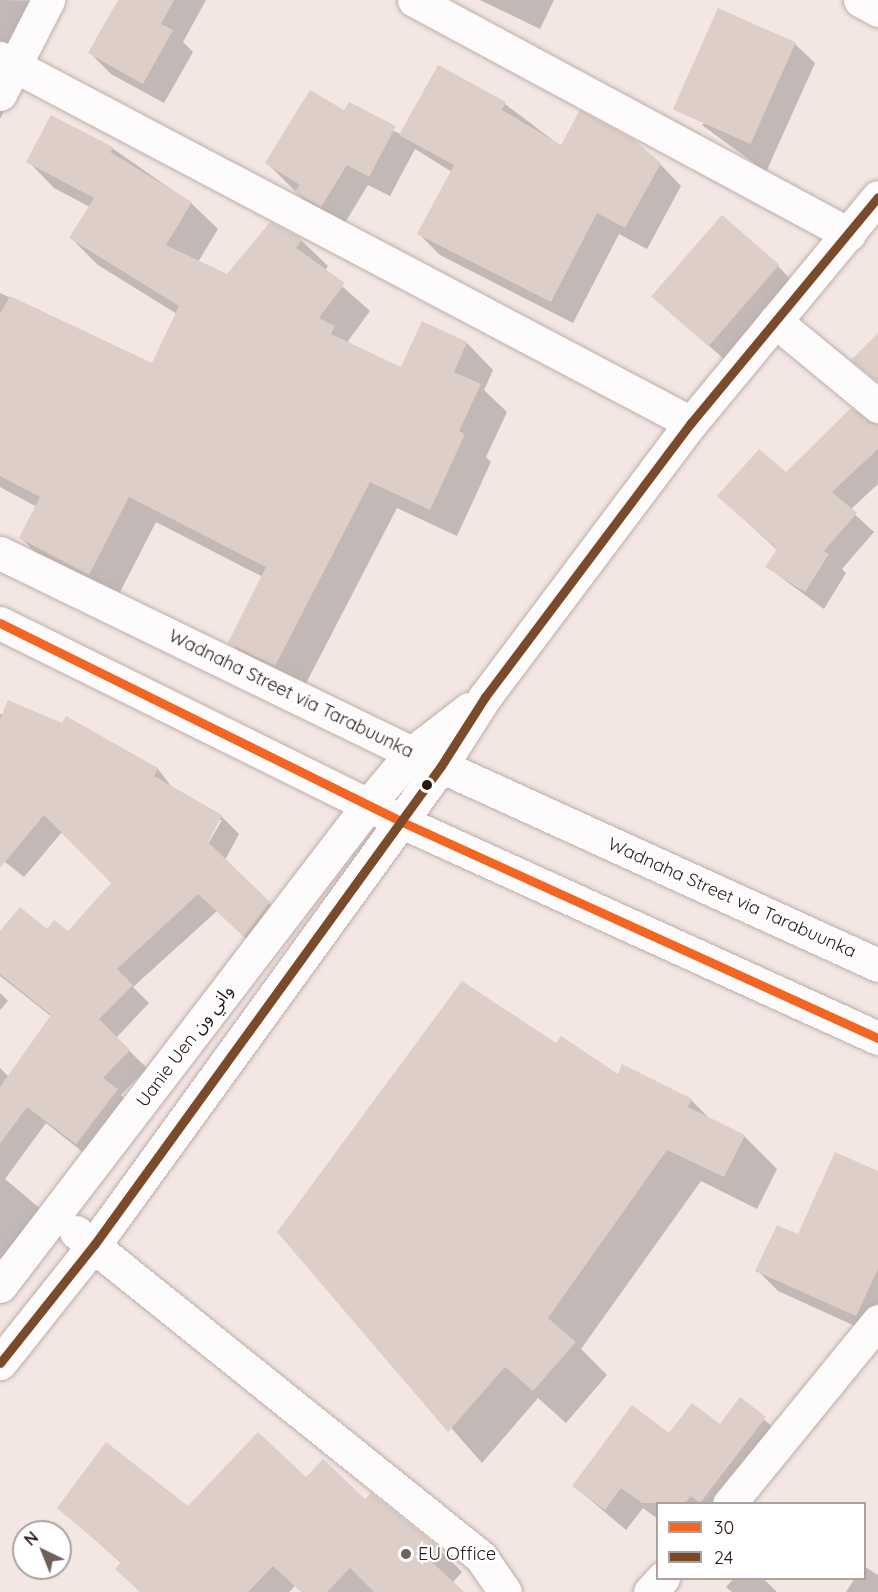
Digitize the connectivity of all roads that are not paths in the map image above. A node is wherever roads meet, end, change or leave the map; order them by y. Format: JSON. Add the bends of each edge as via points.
{"nodes":[{"id":1,"x":48,"y":0,"type":"edge"},
{"id":2,"x":414,"y":0,"type":"edge"},
{"id":3,"x":860,"y":0,"type":"edge"},
{"id":4,"x":878,"y":10,"type":"edge"},
{"id":5,"x":7,"y":62,"type":"edge"},
{"id":6,"x":0,"y":94,"type":"edge"},
{"id":7,"x":877,"y":200,"type":"edge"},
{"id":8,"x":849,"y":234,"type":"junction"},
{"id":9,"x":776,"y":321,"type":"junction"},
{"id":10,"x":878,"y":406,"type":"edge"},
{"id":11,"x":692,"y":423,"type":"junction"},
{"id":12,"x":0,"y":553,"type":"edge"},
{"id":13,"x":0,"y":623,"type":"edge"},
{"id":14,"x":485,"y":697,"type":"junction"},
{"id":15,"x":411,"y":753,"type":"junction"},
{"id":16,"x":441,"y":766,"type":"junction"},
{"id":17,"x":369,"y":804,"type":"junction"},
{"id":18,"x":400,"y":821,"type":"junction"},
{"id":19,"x":878,"y":965,"type":"edge"},
{"id":20,"x":878,"y":1038,"type":"edge"},
{"id":21,"x":55,"y":1217,"type":"junction"},
{"id":22,"x":94,"y":1245,"type":"junction"},
{"id":23,"x":0,"y":1287,"type":"edge"},
{"id":24,"x":878,"y":1321,"type":"edge"},
{"id":25,"x":0,"y":1363,"type":"edge"},
{"id":26,"x":730,"y":1502,"type":"edge"},
{"id":27,"x":661,"y":1580,"type":"edge"},
{"id":28,"x":505,"y":1592,"type":"edge"},
{"id":29,"x":650,"y":1592,"type":"edge"}],
"edges":[{"from":1,"to":5,"type":"street"},
{"from":2,"to":8,"type":"street"},
{"from":3,"to":4,"type":"street"},
{"from":5,"to":6,"type":"street"},
{"from":5,"to":11,"type":"street"},
{"from":7,"to":8,"type":"street"},
{"from":8,"to":9,"type":"street"},
{"from":9,"to":10,"type":"street"},
{"from":9,"to":11,"type":"street"},
{"from":11,"to":14,"type":"street"},
{"from":12,"to":15,"type":"street","name":"Wadnaha Street via Tarabuunka"},
{"from":13,"to":17,"type":"street"},
{"from":14,"to":15,"type":"street","name":"Uanie Uen واني ون"},
{"from":14,"to":16,"type":"street"},
{"from":15,"to":16,"type":"street","name":"Wadnaha Street via Tarabuunka"},
{"from":15,"to":17,"type":"street","name":"Uanie Uen واني ون"},
{"from":16,"to":18,"type":"street"},
{"from":16,"to":19,"type":"street","name":"Wadnaha Street via Tarabuunka"},
{"from":17,"to":18,"type":"street"},
{"from":17,"to":21,"type":"street","name":"Uanie Uen واني ون"},
{"from":18,"to":20,"type":"street"},
{"from":18,"to":22,"type":"street"},
{"from":21,"to":22,"type":"street"},
{"from":21,"to":23,"type":"street","name":"Uanie Uen واني ون"},
{"from":22,"to":25,"type":"street"},
{"from":22,"to":28,"type":"street","via":[[481,1557]]},
{"from":24,"to":26,"type":"street"},
{"from":27,"to":29,"type":"street"}]}
